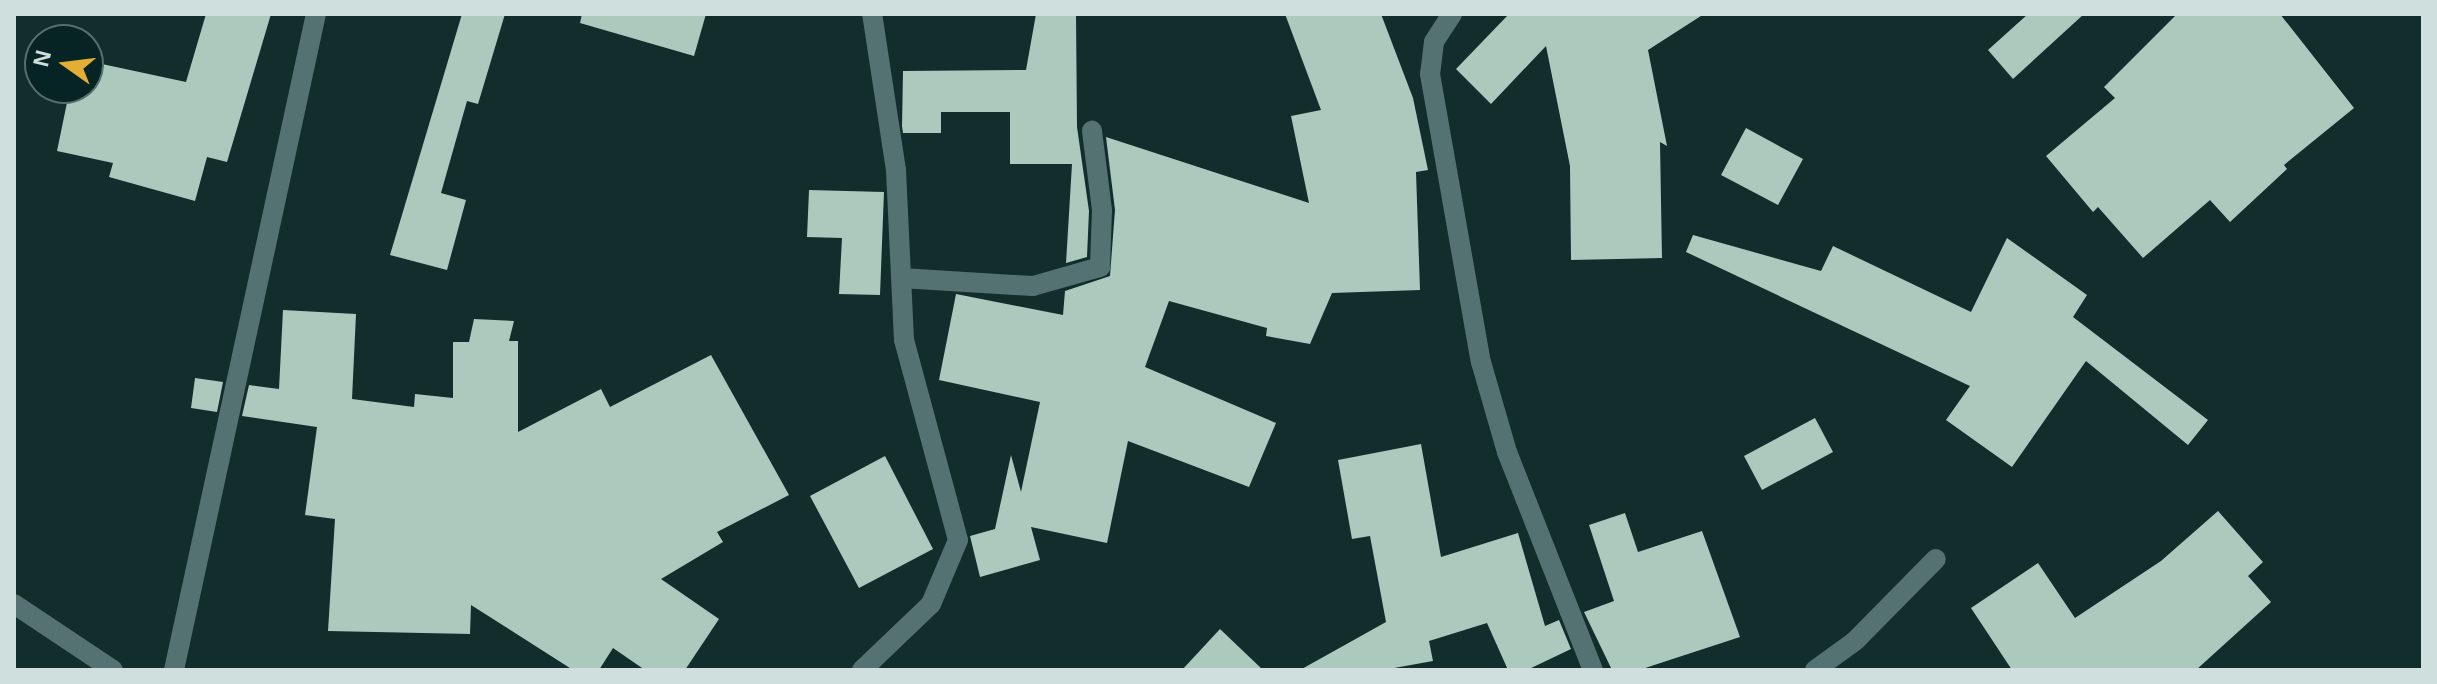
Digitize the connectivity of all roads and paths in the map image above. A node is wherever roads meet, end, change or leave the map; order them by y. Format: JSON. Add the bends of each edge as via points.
{"nodes":[{"id":1,"x":316,"y":14,"type":"edge"},
{"id":2,"x":872,"y":14,"type":"edge"},
{"id":3,"x":1452,"y":14,"type":"edge"},
{"id":4,"x":1092,"y":131,"type":"dead end"},
{"id":5,"x":901,"y":278,"type":"junction"},
{"id":6,"x":1936,"y":559,"type":"dead end"},
{"id":7,"x":14,"y":604,"type":"edge"},
{"id":8,"x":113,"y":670,"type":"edge"},
{"id":9,"x":174,"y":670,"type":"edge"},
{"id":10,"x":862,"y":670,"type":"edge"},
{"id":11,"x":1593,"y":670,"type":"edge"},
{"id":12,"x":1815,"y":670,"type":"edge"}],
"edges":[{"from":1,"to":9,"type":"street"},
{"from":2,"to":5,"type":"street","via":[[896,170]]},
{"from":3,"to":11,"type":"street","via":[[1434,42],[1430,74],[1481,362],[1507,452]]},
{"from":4,"to":5,"type":"street","via":[[1102,210],[1100,267],[1033,286]]},
{"from":5,"to":10,"type":"street","via":[[904,340],[958,540],[931,604]]},
{"from":6,"to":12,"type":"street","via":[[1855,641]]},
{"from":7,"to":8,"type":"street"}]}
